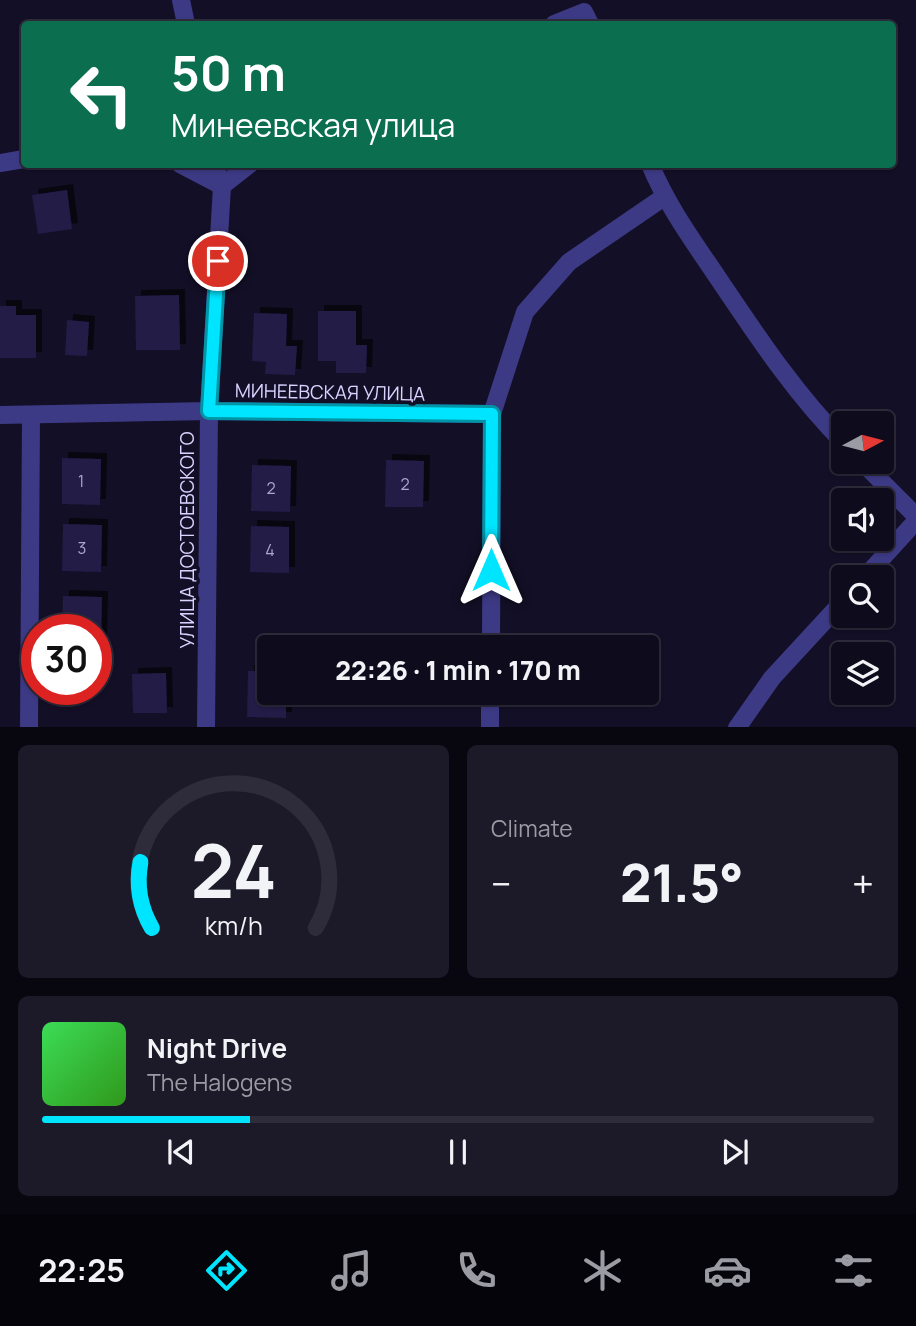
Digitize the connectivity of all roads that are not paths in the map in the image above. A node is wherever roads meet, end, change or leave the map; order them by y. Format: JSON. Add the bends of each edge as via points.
{"nodes":[{"id":1,"x":180,"y":0,"type":"edge"},
{"id":2,"x":185,"y":21,"type":"edge"},
{"id":3,"x":562,"y":21,"type":"edge"},
{"id":4,"x":588,"y":21,"type":"edge"},
{"id":5,"x":21,"y":160,"type":"edge"},
{"id":6,"x":0,"y":163,"type":"edge"},
{"id":7,"x":188,"y":168,"type":"edge"},
{"id":8,"x":215,"y":168,"type":"edge"},
{"id":9,"x":245,"y":168,"type":"edge"},
{"id":10,"x":652,"y":168,"type":"edge"},
{"id":11,"x":222,"y":186,"type":"junction"},
{"id":12,"x":663,"y":197,"type":"junction"},
{"id":13,"x":209,"y":411,"type":"junction"},
{"id":14,"x":492,"y":414,"type":"junction"},
{"id":15,"x":0,"y":415,"type":"edge"},
{"id":16,"x":30,"y":415,"type":"junction"},
{"id":17,"x":831,"y":431,"type":"edge"},
{"id":18,"x":874,"y":474,"type":"edge"},
{"id":19,"x":916,"y":518,"type":"edge"},
{"id":20,"x":875,"y":565,"type":"edge"},
{"id":21,"x":831,"y":614,"type":"edge"},
{"id":22,"x":491,"y":635,"type":"edge"},
{"id":23,"x":490,"y":705,"type":"edge"},
{"id":24,"x":29,"y":727,"type":"edge"},
{"id":25,"x":206,"y":727,"type":"edge"},
{"id":26,"x":490,"y":727,"type":"edge"},
{"id":27,"x":737,"y":727,"type":"edge"}],
"edges":[{"from":1,"to":2,"type":"street"},
{"from":3,"to":4,"type":"street","via":[[584,12]]},
{"from":5,"to":6,"type":"street"},
{"from":7,"to":11,"type":"street"},
{"from":8,"to":11,"type":"street"},
{"from":9,"to":11,"type":"street"},
{"from":10,"to":12,"type":"street"},
{"from":11,"to":13,"type":"street","name":"УЛИЦА ДОСТОЕВСКОГО"},
{"from":12,"to":14,"type":"street","via":[[569,262],[524,312]]},
{"from":12,"to":17,"type":"street","via":[[756,334]]},
{"from":13,"to":14,"type":"street","name":"МИНЕЕВСКАЯ УЛИЦА"},
{"from":13,"to":16,"type":"street","name":"МИНЕЕВСКАЯ УЛИЦА"},
{"from":13,"to":25,"type":"street","name":"УЛИЦА ДОСТОЕВСКОГО"},
{"from":14,"to":22,"type":"street"},
{"from":15,"to":16,"type":"street","name":"МИНЕЕВСКАЯ УЛИЦА"},
{"from":16,"to":24,"type":"street"},
{"from":18,"to":19,"type":"street"},
{"from":19,"to":20,"type":"street"},
{"from":21,"to":27,"type":"street","via":[[772,678]]},
{"from":23,"to":26,"type":"street"}]}
